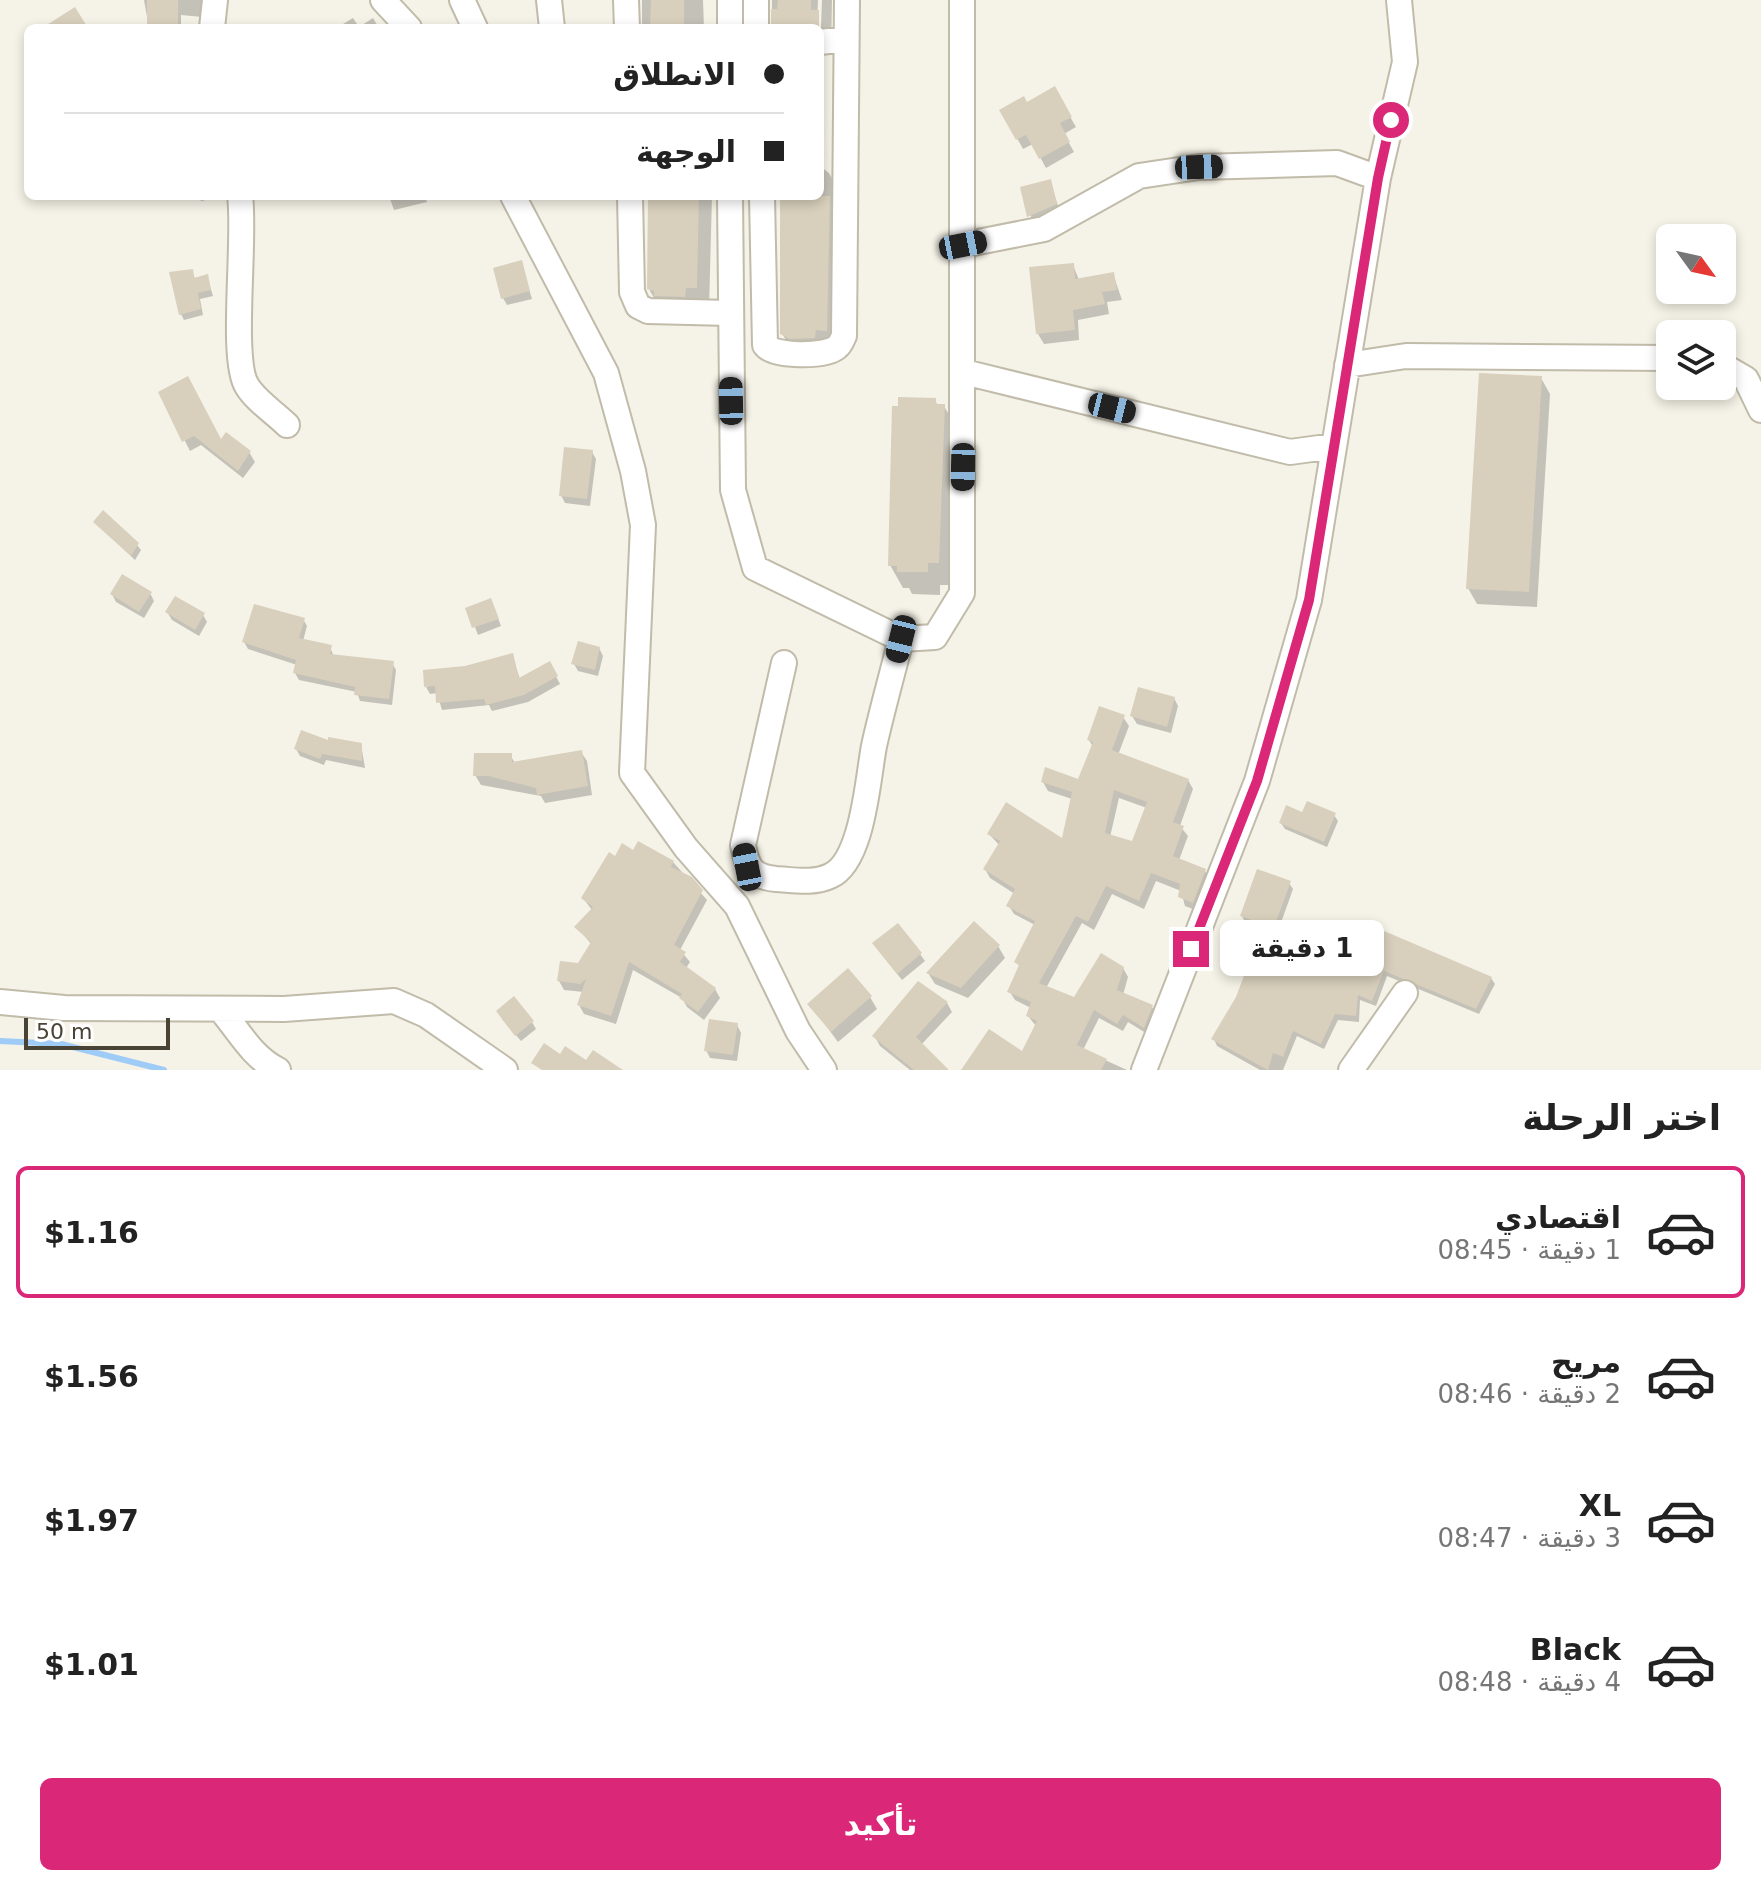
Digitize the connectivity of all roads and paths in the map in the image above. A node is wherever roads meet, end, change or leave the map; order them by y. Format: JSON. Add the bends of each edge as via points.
{"nodes":[{"id":1,"x":215,"y":0,"type":"edge"},
{"id":2,"x":383,"y":0,"type":"edge"},
{"id":3,"x":462,"y":0,"type":"edge"},
{"id":4,"x":549,"y":0,"type":"edge"},
{"id":5,"x":626,"y":0,"type":"edge"},
{"id":6,"x":730,"y":0,"type":"edge"},
{"id":7,"x":756,"y":0,"type":"edge"},
{"id":8,"x":847,"y":0,"type":"edge"},
{"id":9,"x":962,"y":0,"type":"edge"},
{"id":10,"x":1399,"y":0,"type":"edge"},
{"id":11,"x":212,"y":24,"type":"edge"},
{"id":12,"x":405,"y":24,"type":"edge"},
{"id":13,"x":473,"y":24,"type":"edge"},
{"id":14,"x":552,"y":24,"type":"edge"},
{"id":15,"x":627,"y":24,"type":"edge"},
{"id":16,"x":730,"y":24,"type":"edge"},
{"id":17,"x":756,"y":24,"type":"edge"},
{"id":18,"x":846,"y":39,"type":"junction"},
{"id":19,"x":824,"y":42,"type":"edge"},
{"id":20,"x":1378,"y":178,"type":"junction"},
{"id":21,"x":240,"y":200,"type":"edge"},
{"id":22,"x":515,"y":200,"type":"edge"},
{"id":23,"x":525,"y":200,"type":"edge"},
{"id":24,"x":630,"y":200,"type":"edge"},
{"id":25,"x":730,"y":200,"type":"edge"},
{"id":26,"x":762,"y":200,"type":"edge"},
{"id":27,"x":538,"y":242,"type":"junction"},
{"id":28,"x":963,"y":245,"type":"junction"},
{"id":29,"x":730,"y":313,"type":"junction"},
{"id":30,"x":1656,"y":358,"type":"edge"},
{"id":31,"x":1347,"y":365,"type":"junction"},
{"id":32,"x":964,"y":372,"type":"junction"},
{"id":33,"x":1736,"y":373,"type":"edge"},
{"id":34,"x":1761,"y":410,"type":"edge"},
{"id":35,"x":287,"y":425,"type":"dead end"},
{"id":36,"x":1334,"y":446,"type":"junction"},
{"id":37,"x":901,"y":639,"type":"junction"},
{"id":38,"x":784,"y":663,"type":"dead end"},
{"id":39,"x":1405,"y":993,"type":"dead end"},
{"id":40,"x":0,"y":1002,"type":"edge"},
{"id":41,"x":220,"y":1009,"type":"junction"},
{"id":42,"x":278,"y":1070,"type":"edge"},
{"id":43,"x":505,"y":1070,"type":"edge"},
{"id":44,"x":824,"y":1070,"type":"edge"},
{"id":45,"x":1144,"y":1070,"type":"edge"},
{"id":46,"x":1351,"y":1070,"type":"edge"}],
"edges":[{"from":1,"to":11,"type":"street"},
{"from":2,"to":12,"type":"street"},
{"from":3,"to":13,"type":"street"},
{"from":4,"to":14,"type":"street"},
{"from":5,"to":15,"type":"street"},
{"from":6,"to":16,"type":"street"},
{"from":7,"to":17,"type":"street"},
{"from":8,"to":18,"type":"street"},
{"from":9,"to":28,"type":"street"},
{"from":10,"to":20,"type":"street","via":[[1405,62]]},
{"from":18,"to":19,"type":"street"},
{"from":18,"to":26,"type":"street","via":[[844,336],[837,348],[776,354],[765,345]]},
{"from":20,"to":28,"type":"street","via":[[1337,163],[1199,167],[1139,176],[1044,229]]},
{"from":20,"to":31,"type":"street"},
{"from":21,"to":35,"type":"street","via":[[240,371],[247,388]]},
{"from":22,"to":27,"type":"street"},
{"from":23,"to":27,"type":"street"},
{"from":24,"to":29,"type":"street","via":[[632,292],[638,306],[648,311]]},
{"from":25,"to":29,"type":"street"},
{"from":27,"to":44,"type":"street","via":[[606,373],[643,525],[632,773],[686,848],[737,906],[798,1031]]},
{"from":28,"to":32,"type":"street"},
{"from":29,"to":37,"type":"street","via":[[733,490],[755,568]]},
{"from":30,"to":31,"type":"street","via":[[1406,356]]},
{"from":31,"to":36,"type":"street"},
{"from":32,"to":36,"type":"street","via":[[1290,452]]},
{"from":32,"to":37,"type":"street","via":[[962,593],[935,637]]},
{"from":33,"to":34,"type":"street","via":[[1746,379]]},
{"from":36,"to":45,"type":"street","via":[[1309,600],[1257,781]]},
{"from":37,"to":38,"type":"street","via":[[863,814],[847,858],[833,875],[807,881],[760,878],[747,867],[743,845]]},
{"from":39,"to":46,"type":"street"},
{"from":40,"to":41,"type":"street"},
{"from":41,"to":42,"type":"street","via":[[250,1051]]},
{"from":41,"to":43,"type":"street","via":[[394,1001],[426,1015]]}]}
